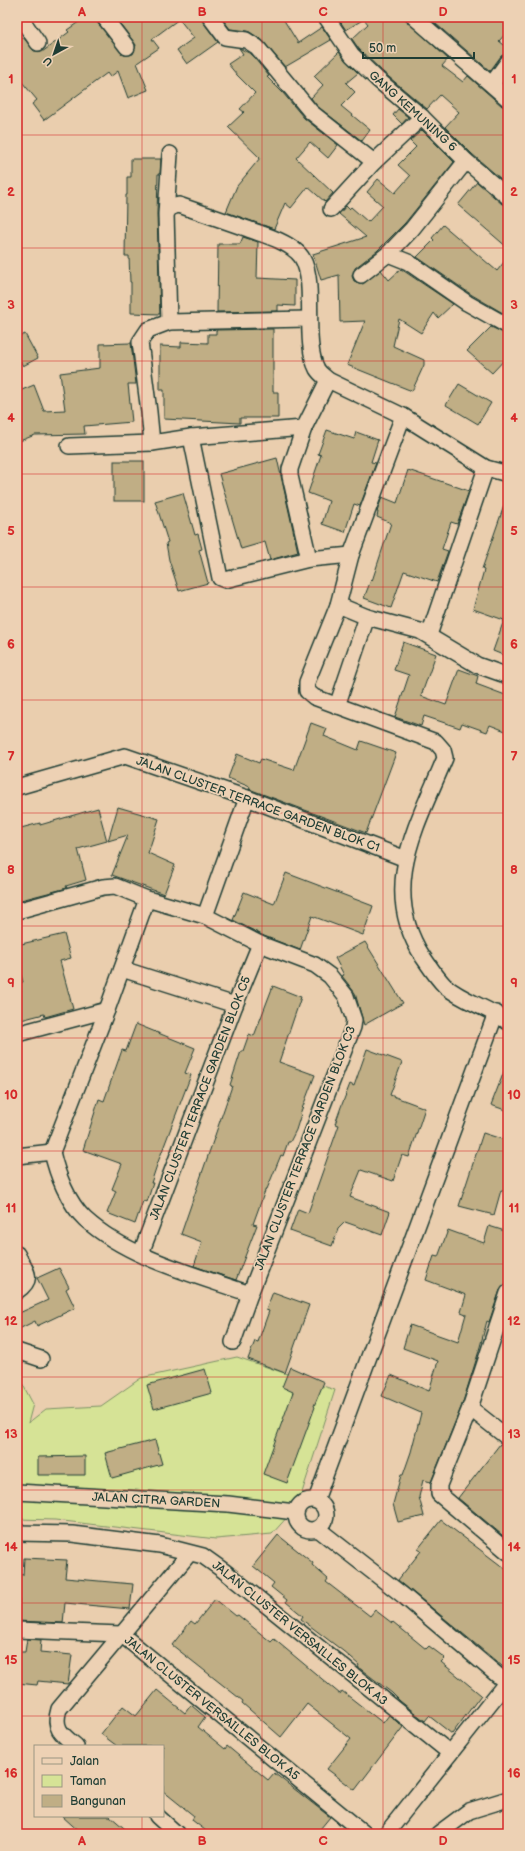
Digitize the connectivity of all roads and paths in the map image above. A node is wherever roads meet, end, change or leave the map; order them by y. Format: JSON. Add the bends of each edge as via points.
{"nodes":[{"id":1,"x":20,"y":17,"type":"edge"},
{"id":2,"x":104,"y":17,"type":"edge"},
{"id":3,"x":210,"y":17,"type":"edge"},
{"id":4,"x":326,"y":17,"type":"edge"},
{"id":5,"x":414,"y":17,"type":"edge"},
{"id":6,"x":38,"y":42,"type":"dead end"},
{"id":7,"x":127,"y":47,"type":"dead end"},
{"id":8,"x":508,"y":62,"type":"edge"},
{"id":9,"x":492,"y":84,"type":"junction"},
{"id":10,"x":508,"y":99,"type":"edge"},
{"id":11,"x":422,"y":117,"type":"junction"},
{"id":12,"x":170,"y":154,"type":"dead end"},
{"id":13,"x":466,"y":160,"type":"junction"},
{"id":14,"x":374,"y":162,"type":"junction"},
{"id":15,"x":508,"y":197,"type":"edge"},
{"id":16,"x":173,"y":208,"type":"junction"},
{"id":17,"x":331,"y":209,"type":"dead end"},
{"id":18,"x":388,"y":254,"type":"junction"},
{"id":19,"x":361,"y":275,"type":"dead end"},
{"id":20,"x":308,"y":319,"type":"junction"},
{"id":21,"x":169,"y":322,"type":"junction"},
{"id":22,"x":508,"y":326,"type":"edge"},
{"id":23,"x":328,"y":380,"type":"junction"},
{"id":24,"x":403,"y":416,"type":"junction"},
{"id":25,"x":304,"y":428,"type":"junction"},
{"id":26,"x":191,"y":437,"type":"junction"},
{"id":27,"x":152,"y":443,"type":"junction"},
{"id":28,"x":69,"y":446,"type":"dead end"},
{"id":29,"x":486,"y":468,"type":"junction"},
{"id":30,"x":508,"y":474,"type":"edge"},
{"id":31,"x":351,"y":555,"type":"junction"},
{"id":32,"x":309,"y":559,"type":"junction"},
{"id":33,"x":338,"y":605,"type":"junction"},
{"id":34,"x":367,"y":617,"type":"junction"},
{"id":35,"x":428,"y":635,"type":"junction"},
{"id":36,"x":508,"y":676,"type":"edge"},
{"id":37,"x":337,"y":706,"type":"junction"},
{"id":38,"x":17,"y":787,"type":"edge"},
{"id":39,"x":246,"y":798,"type":"junction"},
{"id":40,"x":406,"y":859,"type":"junction"},
{"id":41,"x":147,"y":899,"type":"junction"},
{"id":42,"x":17,"y":911,"type":"edge"},
{"id":43,"x":205,"y":916,"type":"junction"},
{"id":44,"x":260,"y":944,"type":"junction"},
{"id":45,"x":122,"y":969,"type":"junction"},
{"id":46,"x":235,"y":1005,"type":"junction"},
{"id":47,"x":107,"y":1010,"type":"junction"},
{"id":48,"x":496,"y":1013,"type":"junction"},
{"id":49,"x":508,"y":1022,"type":"edge"},
{"id":50,"x":17,"y":1034,"type":"edge"},
{"id":51,"x":52,"y":1152,"type":"junction"},
{"id":52,"x":17,"y":1156,"type":"edge"},
{"id":53,"x":141,"y":1253,"type":"junction"},
{"id":54,"x":17,"y":1254,"type":"edge"},
{"id":55,"x":17,"y":1290,"type":"edge"},
{"id":56,"x":508,"y":1293,"type":"edge"},
{"id":57,"x":250,"y":1294,"type":"junction"},
{"id":58,"x":505,"y":1313,"type":"edge"},
{"id":59,"x":233,"y":1342,"type":"dead end"},
{"id":60,"x":17,"y":1350,"type":"edge"},
{"id":61,"x":41,"y":1359,"type":"dead end"},
{"id":62,"x":470,"y":1408,"type":"junction"},
{"id":63,"x":508,"y":1438,"type":"edge"},
{"id":64,"x":17,"y":1492,"type":"edge"},
{"id":65,"x":316,"y":1500,"type":"junction"},
{"id":66,"x":295,"y":1512,"type":"junction"},
{"id":67,"x":318,"y":1528,"type":"junction"},
{"id":68,"x":17,"y":1533,"type":"edge"},
{"id":69,"x":508,"y":1552,"type":"edge"},
{"id":70,"x":189,"y":1554,"type":"junction"},
{"id":71,"x":17,"y":1630,"type":"edge"},
{"id":72,"x":121,"y":1634,"type":"junction"},
{"id":73,"x":507,"y":1684,"type":"edge"},
{"id":74,"x":75,"y":1745,"type":"edge"},
{"id":75,"x":450,"y":1753,"type":"junction"},
{"id":76,"x":508,"y":1799,"type":"edge"},
{"id":77,"x":158,"y":1817,"type":"edge"},
{"id":78,"x":177,"y":1834,"type":"edge"},
{"id":79,"x":364,"y":1834,"type":"edge"},
{"id":80,"x":386,"y":1834,"type":"edge"},
{"id":81,"x":438,"y":1834,"type":"edge"}],
"edges":[{"from":1,"to":6,"type":"street"},
{"from":2,"to":7,"type":"street"},
{"from":3,"to":14,"type":"street","via":[[225,37],[246,40],[257,47],[310,112]]},
{"from":4,"to":11,"type":"street","name":"GANG KEMUNING 6","via":[[352,55]]},
{"from":5,"to":9,"type":"street"},
{"from":8,"to":9,"type":"street"},
{"from":9,"to":10,"type":"street"},
{"from":11,"to":13,"type":"street","name":"GANG KEMUNING 6"},
{"from":11,"to":14,"type":"street"},
{"from":12,"to":16,"type":"street"},
{"from":13,"to":15,"type":"street","name":"GANG KEMUNING 6"},
{"from":13,"to":18,"type":"street","via":[[412,229]]},
{"from":14,"to":17,"type":"street"},
{"from":16,"to":20,"type":"street","via":[[275,239],[298,252],[306,267],[309,283]]},
{"from":16,"to":21,"type":"street"},
{"from":18,"to":19,"type":"street"},
{"from":18,"to":22,"type":"street","via":[[408,262],[467,303]]},
{"from":20,"to":21,"type":"street"},
{"from":20,"to":23,"type":"street","via":[[312,356],[318,371]]},
{"from":21,"to":27,"type":"street","via":[[148,330],[140,342]]},
{"from":23,"to":24,"type":"street"},
{"from":23,"to":25,"type":"street"},
{"from":24,"to":29,"type":"street"},
{"from":24,"to":31,"type":"street"},
{"from":25,"to":26,"type":"street"},
{"from":25,"to":32,"type":"street","via":[[296,448],[290,476]]},
{"from":26,"to":27,"type":"street"},
{"from":26,"to":32,"type":"street","via":[[218,576],[225,580]]},
{"from":27,"to":28,"type":"street"},
{"from":29,"to":30,"type":"street"},
{"from":29,"to":35,"type":"street"},
{"from":31,"to":32,"type":"street"},
{"from":31,"to":33,"type":"street"},
{"from":33,"to":34,"type":"street"},
{"from":33,"to":37,"type":"street","via":[[306,687],[310,695]]},
{"from":34,"to":35,"type":"street"},
{"from":34,"to":37,"type":"street"},
{"from":35,"to":36,"type":"street","via":[[476,665]]},
{"from":37,"to":40,"type":"street","via":[[436,742],[443,750],[445,758]]},
{"from":38,"to":39,"type":"street","name":"JALAN CLUSTER TERRACE GARDEN BLOK C1","via":[[125,756]]},
{"from":39,"to":40,"type":"street","name":"JALAN CLUSTER TERRACE GARDEN BLOK C1"},
{"from":39,"to":43,"type":"street"},
{"from":40,"to":48,"type":"street","via":[[402,884],[403,908],[411,937],[436,976],[446,986],[462,998]]},
{"from":41,"to":42,"type":"street","name":"JALAN CLUSTER TERRACE GARDEN BLOK C3","via":[[108,886]]},
{"from":41,"to":43,"type":"street","name":"JALAN CLUSTER TERRACE GARDEN BLOK C3"},
{"from":41,"to":45,"type":"street"},
{"from":43,"to":44,"type":"street","name":"JALAN CLUSTER TERRACE GARDEN BLOK C3"},
{"from":44,"to":46,"type":"street","name":"JALAN CLUSTER TERRACE GARDEN BLOK C5"},
{"from":44,"to":57,"type":"street","name":"JALAN CLUSTER TERRACE GARDEN BLOK C3","via":[[324,970],[346,996],[354,1020]]},
{"from":45,"to":46,"type":"street"},
{"from":45,"to":47,"type":"street"},
{"from":46,"to":53,"type":"street","name":"JALAN CLUSTER TERRACE GARDEN BLOK C5"},
{"from":47,"to":50,"type":"street"},
{"from":47,"to":51,"type":"street"},
{"from":48,"to":49,"type":"street"},
{"from":48,"to":65,"type":"street"},
{"from":51,"to":52,"type":"street"},
{"from":51,"to":53,"type":"street","via":[[70,1199],[85,1218],[115,1241]]},
{"from":53,"to":57,"type":"street"},
{"from":54,"to":55,"type":"street","via":[[28,1277],[26,1285]]},
{"from":56,"to":58,"type":"street"},
{"from":57,"to":59,"type":"street","name":"JALAN CLUSTER TERRACE GARDEN BLOK C3"},
{"from":58,"to":62,"type":"street"},
{"from":60,"to":61,"type":"street"},
{"from":62,"to":63,"type":"street"},
{"from":62,"to":69,"type":"street","via":[[438,1491]]},
{"from":64,"to":66,"type":"street","name":"JALAN CITRA GARDEN","via":[[228,1504]]},
{"from":65,"to":66,"type":"street","via":[[303,1501]]},
{"from":65,"to":67,"type":"street","via":[[325,1508],[326,1514]]},
{"from":66,"to":67,"type":"street","via":[[301,1527],[306,1530]]},
{"from":67,"to":73,"type":"street","via":[[405,1597]]},
{"from":68,"to":70,"type":"street","name":"JALAN CLUSTER VERSAILLES BLOK A3","via":[[72,1534],[160,1545]]},
{"from":70,"to":72,"type":"street"},
{"from":70,"to":75,"type":"street","name":"JALAN CLUSTER VERSAILLES BLOK A3","via":[[203,1556],[224,1571]]},
{"from":71,"to":72,"type":"street","name":"JALAN CLUSTER VERSAILLES BLOK A5"},
{"from":72,"to":74,"type":"street","via":[[59,1708],[57,1727]]},
{"from":72,"to":79,"type":"street","name":"JALAN CLUSTER VERSAILLES BLOK A5"},
{"from":73,"to":75,"type":"street"},
{"from":75,"to":80,"type":"street"},
{"from":76,"to":81,"type":"street","via":[[469,1811]]},
{"from":77,"to":78,"type":"street"}]}
